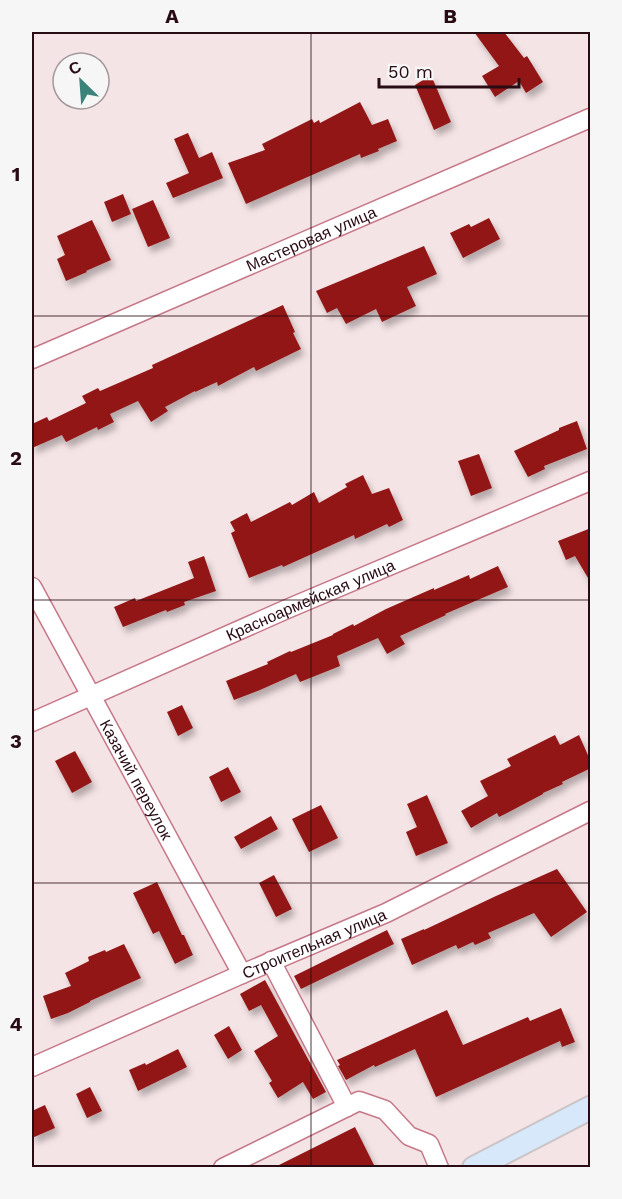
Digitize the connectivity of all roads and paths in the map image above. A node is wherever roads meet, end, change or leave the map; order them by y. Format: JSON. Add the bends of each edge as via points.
{"nodes":[{"id":1,"x":591,"y":118,"type":"edge"},
{"id":2,"x":32,"y":359,"type":"edge"},
{"id":3,"x":591,"y":481,"type":"edge"},
{"id":4,"x":32,"y":586,"type":"edge"},
{"id":5,"x":91,"y":696,"type":"junction"},
{"id":6,"x":32,"y":722,"type":"edge"},
{"id":7,"x":591,"y":811,"type":"edge"},
{"id":8,"x":271,"y":961,"type":"junction"},
{"id":9,"x":242,"y":974,"type":"junction"},
{"id":10,"x":32,"y":1067,"type":"edge"},
{"id":11,"x":347,"y":1107,"type":"junction"},
{"id":12,"x":591,"y":1108,"type":"edge"},
{"id":13,"x":223,"y":1167,"type":"edge"},
{"id":14,"x":440,"y":1167,"type":"edge"},
{"id":15,"x":474,"y":1167,"type":"edge"}],
"edges":[{"from":1,"to":2,"type":"street","name":"Мастеровая улица"},
{"from":3,"to":5,"type":"street","name":"Красноармейская улица"},
{"from":4,"to":5,"type":"street","name":"Казачий переулок"},
{"from":5,"to":6,"type":"street","name":"Красноармейская улица"},
{"from":5,"to":9,"type":"street","name":"Казачий переулок"},
{"from":7,"to":8,"type":"street","name":"Строительная улица","via":[[386,912]]},
{"from":8,"to":9,"type":"street","name":"Строительная улица"},
{"from":8,"to":11,"type":"street"},
{"from":9,"to":10,"type":"street","name":"Строительная улица"},
{"from":11,"to":13,"type":"street"},
{"from":11,"to":14,"type":"street","via":[[359,1101],[385,1110],[409,1136],[429,1144]]},
{"from":12,"to":15,"type":"main road"}]}
